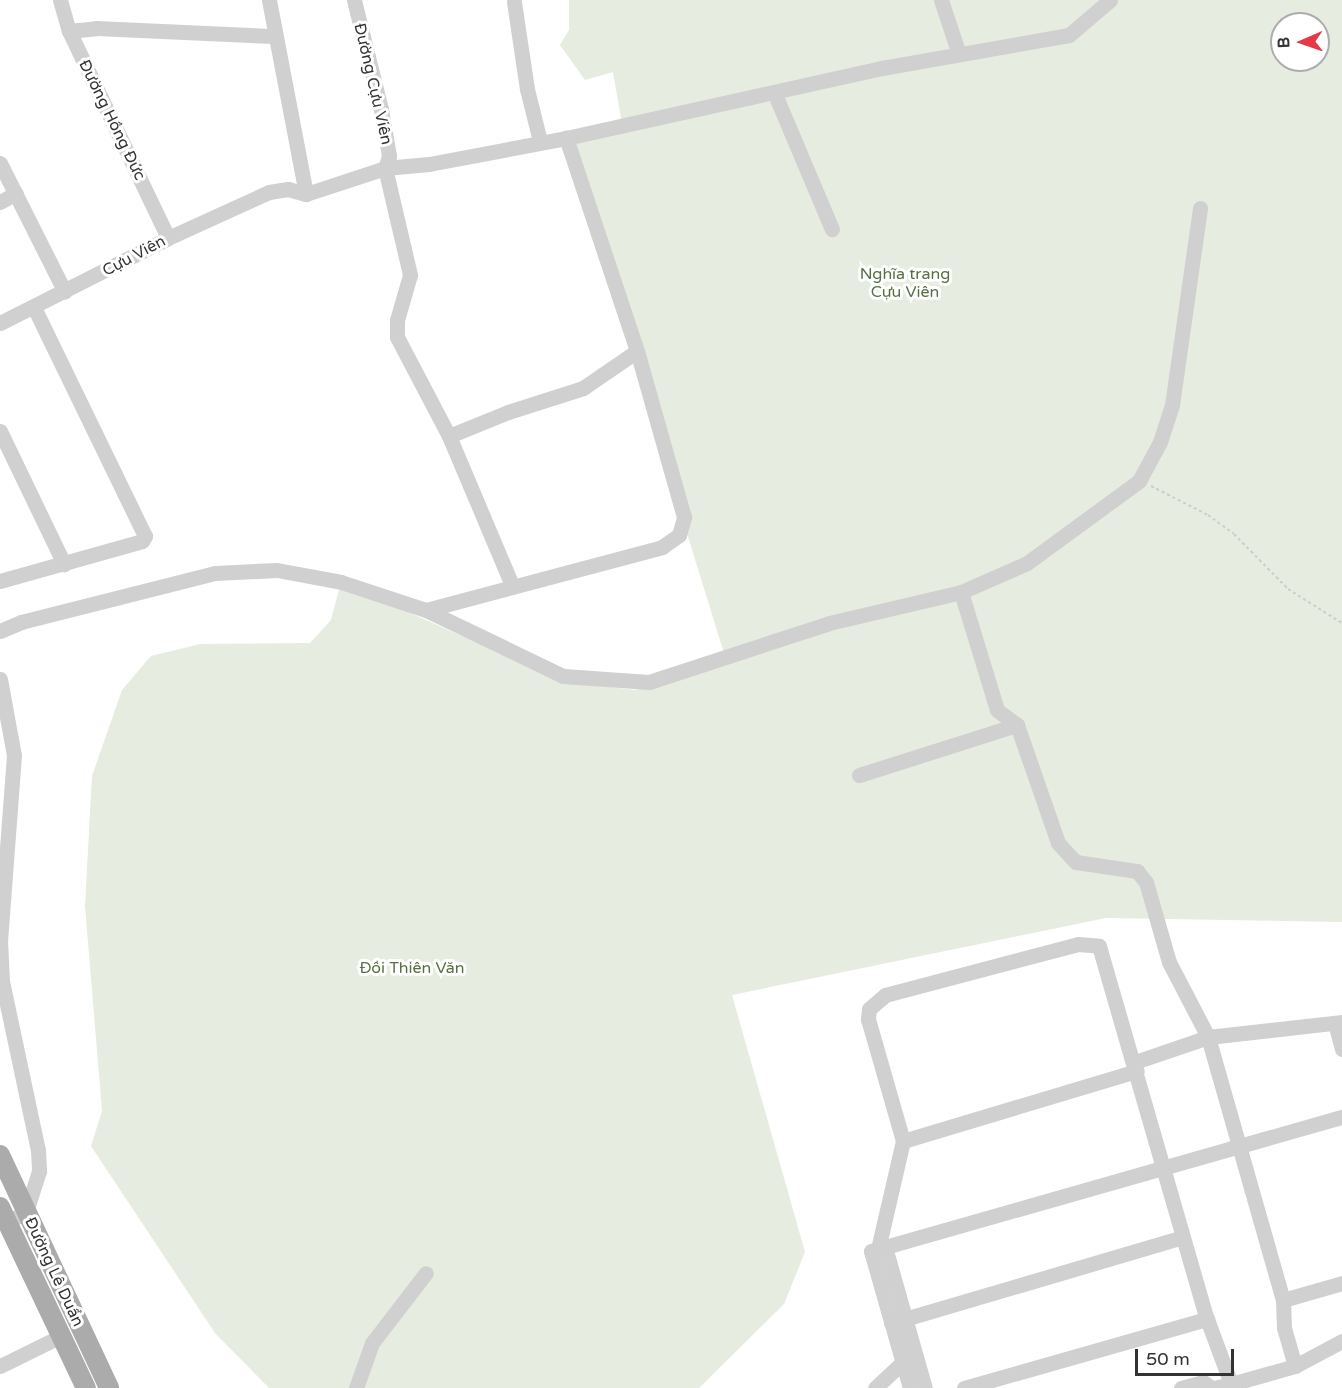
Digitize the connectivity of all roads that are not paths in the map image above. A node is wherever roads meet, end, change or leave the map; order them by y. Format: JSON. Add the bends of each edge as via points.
{"nodes":[{"id":1,"x":60,"y":0,"type":"edge"},
{"id":2,"x":269,"y":0,"type":"edge"},
{"id":3,"x":354,"y":0,"type":"edge"},
{"id":4,"x":941,"y":0,"type":"edge"},
{"id":5,"x":1110,"y":0,"type":"edge"},
{"id":6,"x":514,"y":2,"type":"dead end"},
{"id":7,"x":69,"y":31,"type":"junction"},
{"id":8,"x":275,"y":36,"type":"junction"},
{"id":9,"x":959,"y":54,"type":"junction"},
{"id":10,"x":774,"y":92,"type":"junction"},
{"id":11,"x":566,"y":138,"type":"junction"},
{"id":12,"x":540,"y":141,"type":"junction"},
{"id":13,"x":0,"y":163,"type":"edge"},
{"id":14,"x":385,"y":168,"type":"junction"},
{"id":15,"x":16,"y":193,"type":"junction"},
{"id":16,"x":306,"y":194,"type":"junction"},
{"id":17,"x":0,"y":202,"type":"edge"},
{"id":18,"x":1200,"y":208,"type":"dead end"},
{"id":19,"x":832,"y":229,"type":"dead end"},
{"id":20,"x":168,"y":237,"type":"junction"},
{"id":21,"x":65,"y":292,"type":"junction"},
{"id":22,"x":34,"y":307,"type":"junction"},
{"id":23,"x":0,"y":323,"type":"edge"},
{"id":24,"x":637,"y":351,"type":"junction"},
{"id":25,"x":0,"y":432,"type":"edge"},
{"id":26,"x":449,"y":436,"type":"junction"},
{"id":27,"x":64,"y":564,"type":"junction"},
{"id":28,"x":0,"y":581,"type":"edge"},
{"id":29,"x":512,"y":585,"type":"junction"},
{"id":30,"x":961,"y":592,"type":"junction"},
{"id":31,"x":426,"y":610,"type":"junction"},
{"id":32,"x":0,"y":631,"type":"edge"},
{"id":33,"x":0,"y":679,"type":"edge"},
{"id":34,"x":1017,"y":725,"type":"junction"},
{"id":35,"x":859,"y":775,"type":"dead end"},
{"id":36,"x":1338,"y":1022,"type":"edge"},
{"id":37,"x":1208,"y":1037,"type":"junction"},
{"id":38,"x":1342,"y":1049,"type":"edge"},
{"id":39,"x":1136,"y":1066,"type":"junction"},
{"id":40,"x":1342,"y":1117,"type":"edge"},
{"id":41,"x":903,"y":1141,"type":"junction"},
{"id":42,"x":1240,"y":1148,"type":"junction"},
{"id":43,"x":0,"y":1155,"type":"edge"},
{"id":44,"x":1164,"y":1168,"type":"junction"},
{"id":45,"x":26,"y":1212,"type":"junction"},
{"id":46,"x":3,"y":1214,"type":"edge"},
{"id":47,"x":1183,"y":1237,"type":"junction"},
{"id":48,"x":878,"y":1249,"type":"junction"},
{"id":49,"x":426,"y":1273,"type":"dead end"},
{"id":50,"x":1342,"y":1283,"type":"edge"},
{"id":51,"x":1283,"y":1300,"type":"junction"},
{"id":52,"x":1207,"y":1319,"type":"junction"},
{"id":53,"x":899,"y":1321,"type":"junction"},
{"id":54,"x":59,"y":1337,"type":"junction"},
{"id":55,"x":1342,"y":1341,"type":"edge"},
{"id":56,"x":903,"y":1362,"type":"junction"},
{"id":57,"x":0,"y":1366,"type":"edge"},
{"id":58,"x":1295,"y":1366,"type":"junction"},
{"id":59,"x":1232,"y":1386,"type":"edge"},
{"id":60,"x":86,"y":1388,"type":"edge"},
{"id":61,"x":109,"y":1388,"type":"edge"},
{"id":62,"x":356,"y":1388,"type":"edge"},
{"id":63,"x":874,"y":1388,"type":"edge"},
{"id":64,"x":910,"y":1388,"type":"edge"},
{"id":65,"x":925,"y":1388,"type":"edge"},
{"id":66,"x":964,"y":1388,"type":"edge"},
{"id":67,"x":1181,"y":1388,"type":"edge"},
{"id":68,"x":1213,"y":1388,"type":"edge"}],
"edges":[{"from":1,"to":7,"type":"street","name":"Đường Hồng Đức"},
{"from":2,"to":8,"type":"street"},
{"from":3,"to":14,"type":"street","name":"Đường Cựu Viên","via":[[381,109],[389,156]]},
{"from":4,"to":9,"type":"street"},
{"from":5,"to":9,"type":"street","via":[[1069,35]]},
{"from":6,"to":12,"type":"street","via":[[526,89]]},
{"from":7,"to":8,"type":"street","via":[[96,28]]},
{"from":7,"to":20,"type":"street","name":"Đường Hồng Đức"},
{"from":8,"to":16,"type":"street"},
{"from":9,"to":10,"type":"street"},
{"from":10,"to":11,"type":"street"},
{"from":10,"to":19,"type":"street"},
{"from":11,"to":12,"type":"street"},
{"from":11,"to":24,"type":"street"},
{"from":12,"to":14,"type":"street","via":[[429,164]]},
{"from":13,"to":15,"type":"street"},
{"from":14,"to":16,"type":"street"},
{"from":14,"to":26,"type":"street","name":"Đường Cựu Viên","via":[[410,275],[397,320],[397,337]]},
{"from":15,"to":17,"type":"street"},
{"from":15,"to":21,"type":"street"},
{"from":16,"to":20,"type":"street","name":"Cựu Viên","via":[[288,189],[269,192]]},
{"from":18,"to":30,"type":"street","via":[[1172,405],[1160,442],[1139,481],[1027,563]]},
{"from":20,"to":21,"type":"street","name":"Cựu Viên"},
{"from":21,"to":22,"type":"street","name":"Cựu Viên"},
{"from":22,"to":23,"type":"street","name":"Cựu Viên"},
{"from":22,"to":27,"type":"street","via":[[145,530],[142,541]]},
{"from":24,"to":26,"type":"street","via":[[583,388]]},
{"from":24,"to":29,"type":"street","via":[[684,517],[679,535],[662,547]]},
{"from":25,"to":27,"type":"street"},
{"from":26,"to":29,"type":"street","name":"Đường Cựu Viên"},
{"from":27,"to":28,"type":"street"},
{"from":29,"to":31,"type":"street"},
{"from":30,"to":31,"type":"street","via":[[839,620],[649,682],[563,676]]},
{"from":30,"to":34,"type":"street","via":[[998,710]]},
{"from":31,"to":32,"type":"street","via":[[300,573],[245,570],[192,579],[21,622]]},
{"from":33,"to":45,"type":"street","via":[[14,755],[0,940],[2,981],[38,1150],[39,1171]]},
{"from":34,"to":35,"type":"street"},
{"from":34,"to":37,"type":"street","via":[[1058,843],[1067,856],[1076,862],[1137,871],[1146,882],[1169,962]]},
{"from":36,"to":37,"type":"street"},
{"from":36,"to":38,"type":"street"},
{"from":37,"to":39,"type":"street"},
{"from":37,"to":42,"type":"street"},
{"from":39,"to":41,"type":"street"},
{"from":39,"to":41,"type":"street","via":[[1104,954],[1093,945],[1078,944],[885,995],[869,1010],[868,1019]]},
{"from":39,"to":44,"type":"street"},
{"from":40,"to":42,"type":"street"},
{"from":41,"to":48,"type":"street"},
{"from":42,"to":44,"type":"street"},
{"from":42,"to":51,"type":"street"},
{"from":43,"to":45,"type":"main road","name":"Đường Lê Duẩn"},
{"from":44,"to":47,"type":"street"},
{"from":44,"to":48,"type":"street"},
{"from":45,"to":46,"type":"street"},
{"from":45,"to":61,"type":"main road","name":"Đường Lê Duẩn"},
{"from":46,"to":54,"type":"main road","name":"Đường Lê Duẩn"},
{"from":47,"to":52,"type":"street"},
{"from":47,"to":53,"type":"street"},
{"from":48,"to":53,"type":"street"},
{"from":49,"to":62,"type":"street","via":[[372,1343]]},
{"from":50,"to":51,"type":"street"},
{"from":51,"to":58,"type":"street","via":[[1284,1328]]},
{"from":52,"to":59,"type":"street"},
{"from":52,"to":66,"type":"street"},
{"from":53,"to":56,"type":"street"},
{"from":53,"to":65,"type":"street"},
{"from":54,"to":57,"type":"street"},
{"from":54,"to":60,"type":"main road","name":"Đường Lê Duẩn"},
{"from":55,"to":58,"type":"street"},
{"from":56,"to":63,"type":"street"},
{"from":56,"to":64,"type":"street"},
{"from":58,"to":59,"type":"street"},
{"from":59,"to":68,"type":"street"},
{"from":67,"to":68,"type":"street","via":[[1203,1382]]}]}
